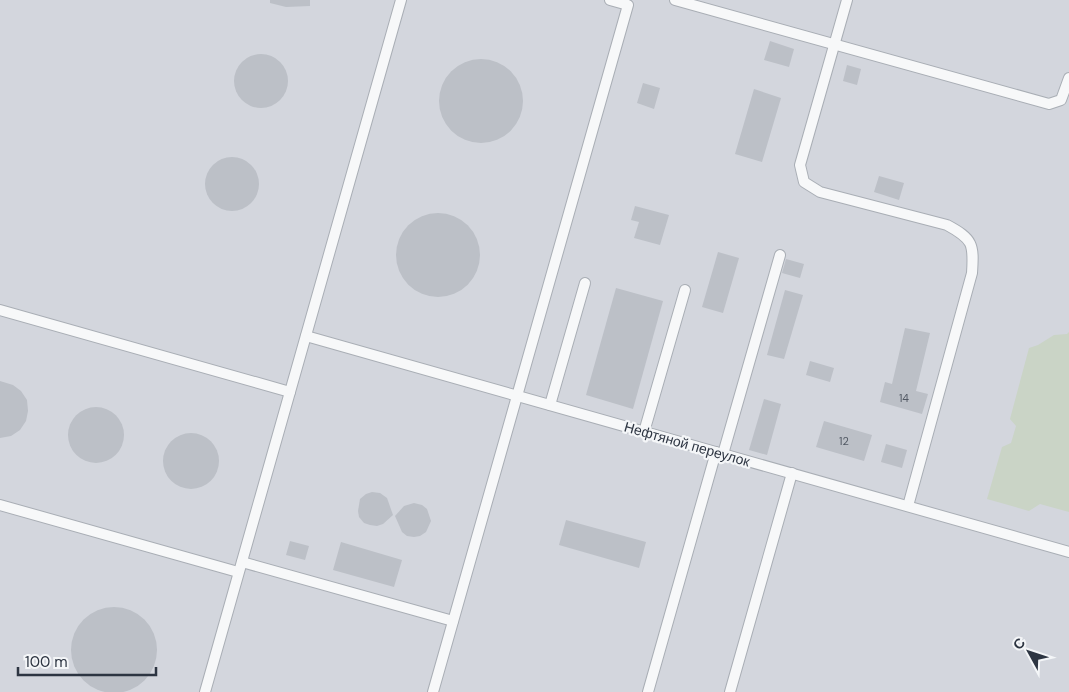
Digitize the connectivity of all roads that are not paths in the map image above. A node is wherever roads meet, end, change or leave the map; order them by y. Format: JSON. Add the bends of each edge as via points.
{"nodes":[{"id":1,"x":401,"y":0,"type":"edge"},
{"id":2,"x":610,"y":0,"type":"edge"},
{"id":3,"x":675,"y":0,"type":"edge"},
{"id":4,"x":847,"y":0,"type":"edge"},
{"id":5,"x":834,"y":45,"type":"junction"},
{"id":6,"x":1069,"y":78,"type":"edge"},
{"id":7,"x":780,"y":255,"type":"dead end"},
{"id":8,"x":585,"y":282,"type":"dead end"},
{"id":9,"x":685,"y":290,"type":"dead end"},
{"id":10,"x":0,"y":310,"type":"edge"},
{"id":11,"x":306,"y":336,"type":"junction"},
{"id":12,"x":290,"y":392,"type":"junction"},
{"id":13,"x":517,"y":396,"type":"junction"},
{"id":14,"x":550,"y":405,"type":"junction"},
{"id":15,"x":644,"y":432,"type":"junction"},
{"id":16,"x":720,"y":453,"type":"junction"},
{"id":17,"x":792,"y":473,"type":"junction"},
{"id":18,"x":0,"y":505,"type":"edge"},
{"id":19,"x":908,"y":506,"type":"junction"},
{"id":20,"x":1069,"y":552,"type":"edge"},
{"id":21,"x":242,"y":562,"type":"junction"},
{"id":22,"x":238,"y":572,"type":"junction"},
{"id":23,"x":453,"y":621,"type":"junction"},
{"id":24,"x":204,"y":692,"type":"edge"},
{"id":25,"x":433,"y":692,"type":"edge"},
{"id":26,"x":648,"y":692,"type":"edge"},
{"id":27,"x":730,"y":692,"type":"edge"}],
"edges":[{"from":1,"to":11,"type":"street"},
{"from":2,"to":13,"type":"street","via":[[628,5]]},
{"from":3,"to":5,"type":"street"},
{"from":4,"to":5,"type":"street"},
{"from":5,"to":6,"type":"street","via":[[1049,104],[1061,100]]},
{"from":5,"to":19,"type":"street","via":[[800,165],[804,182],[820,192],[947,225],[964,234],[974,250],[972,273]]},
{"from":7,"to":16,"type":"street"},
{"from":8,"to":14,"type":"street"},
{"from":9,"to":15,"type":"street"},
{"from":10,"to":12,"type":"street"},
{"from":11,"to":12,"type":"street"},
{"from":11,"to":13,"type":"street","name":"Нефтяной переулок"},
{"from":12,"to":21,"type":"street"},
{"from":13,"to":14,"type":"street","name":"Нефтяной переулок"},
{"from":13,"to":23,"type":"street"},
{"from":14,"to":15,"type":"street","name":"Нефтяной переулок"},
{"from":15,"to":16,"type":"street","name":"Нефтяной переулок"},
{"from":16,"to":17,"type":"street","name":"Нефтяной переулок"},
{"from":16,"to":26,"type":"street"},
{"from":17,"to":19,"type":"street","name":"Нефтяной переулок"},
{"from":17,"to":27,"type":"street"},
{"from":18,"to":22,"type":"street"},
{"from":19,"to":20,"type":"street","name":"Нефтяной переулок"},
{"from":21,"to":22,"type":"street"},
{"from":21,"to":23,"type":"street"},
{"from":22,"to":24,"type":"street"},
{"from":23,"to":25,"type":"street"}]}
